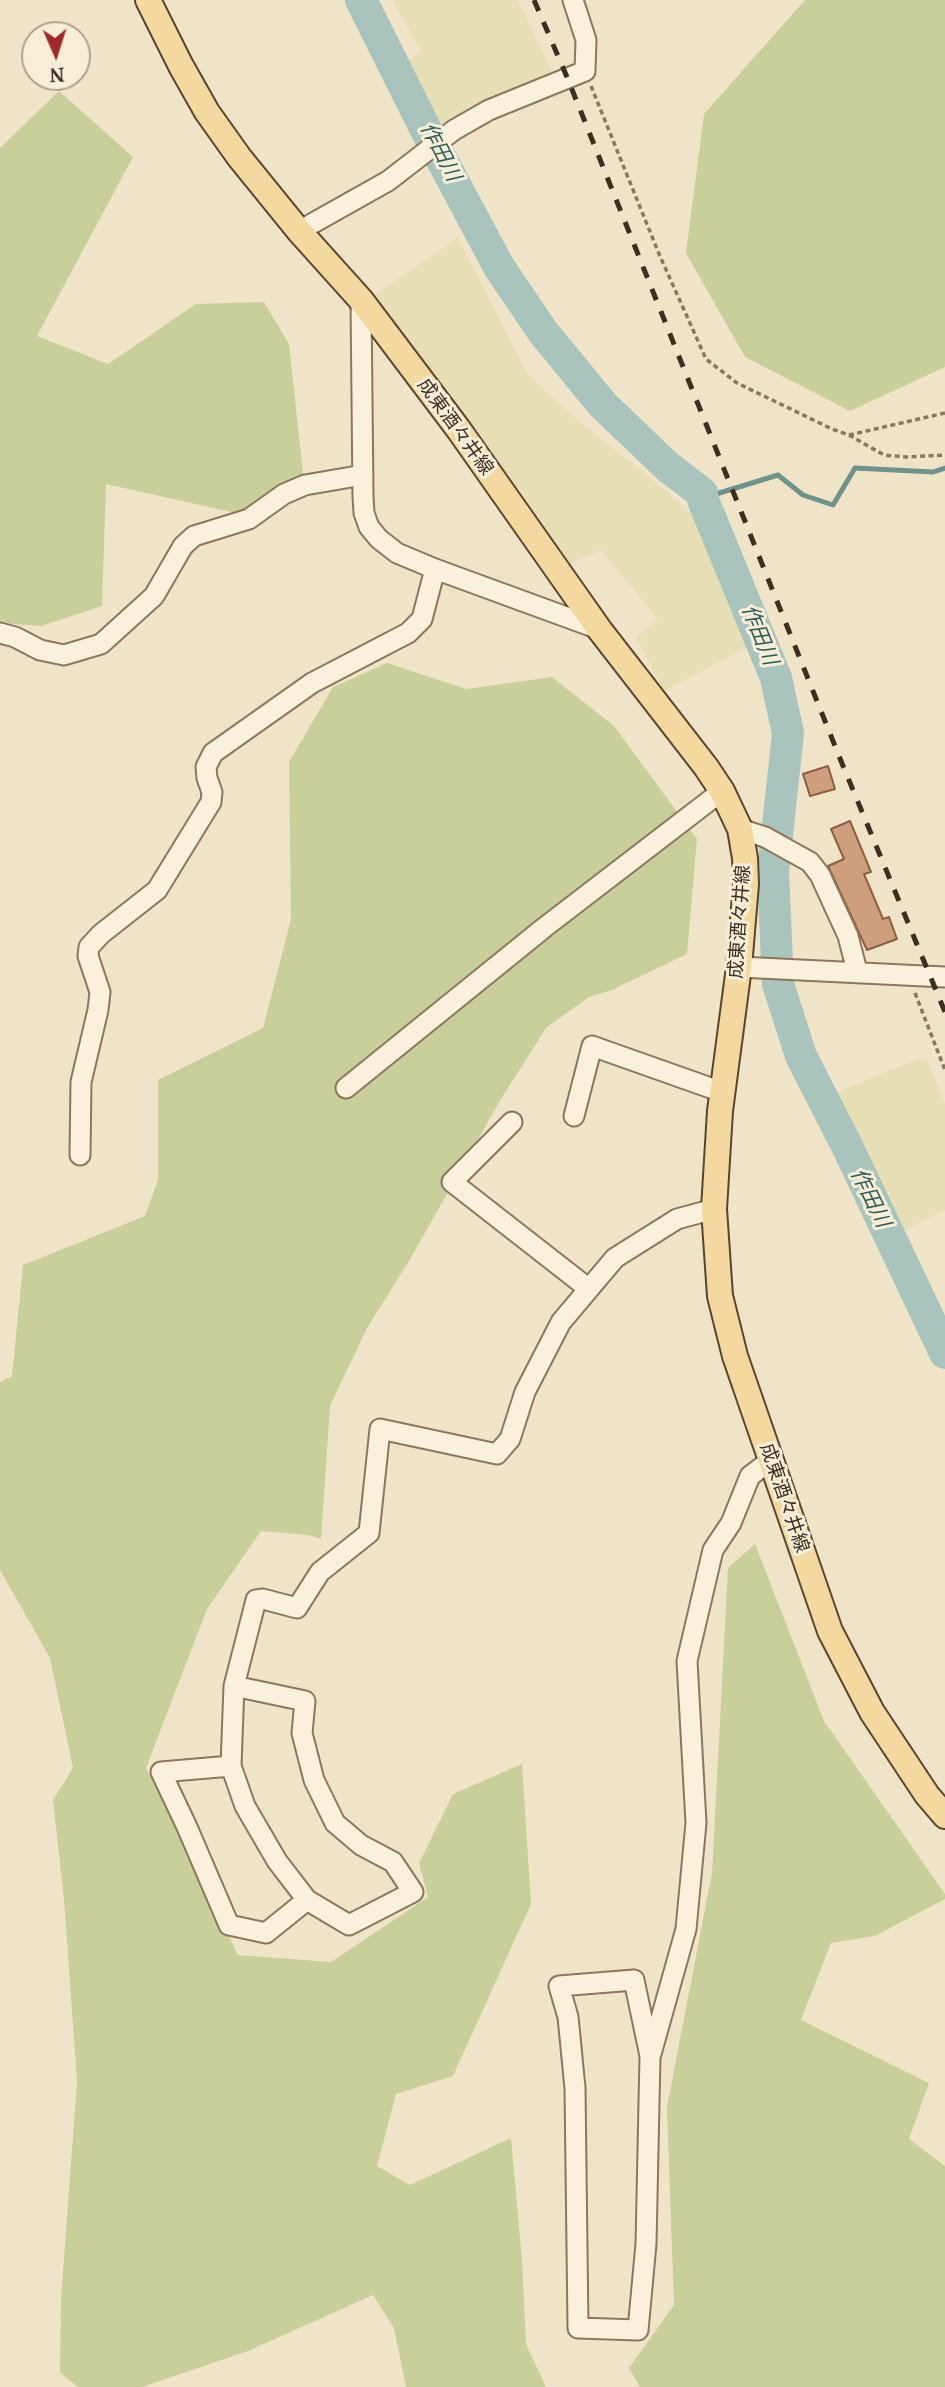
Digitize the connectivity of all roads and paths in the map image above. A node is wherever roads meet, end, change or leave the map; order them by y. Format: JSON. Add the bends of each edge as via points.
{"nodes":[{"id":1,"x":148,"y":0,"type":"edge"},
{"id":2,"x":573,"y":0,"type":"edge"},
{"id":3,"x":585,"y":71,"type":"junction"},
{"id":4,"x":299,"y":230,"type":"junction"},
{"id":5,"x":361,"y":300,"type":"junction"},
{"id":6,"x":945,"y":414,"type":"edge"},
{"id":7,"x":849,"y":435,"type":"junction"},
{"id":8,"x":945,"y":455,"type":"edge"},
{"id":9,"x":363,"y":475,"type":"junction"},
{"id":10,"x":435,"y":569,"type":"junction"},
{"id":11,"x":599,"y":629,"type":"junction"},
{"id":12,"x":0,"y":633,"type":"edge"},
{"id":13,"x":722,"y":791,"type":"junction"},
{"id":14,"x":740,"y":829,"type":"junction"},
{"id":15,"x":739,"y":967,"type":"junction"},
{"id":16,"x":858,"y":971,"type":"junction"},
{"id":17,"x":908,"y":976,"type":"junction"},
{"id":18,"x":945,"y":977,"type":"edge"},
{"id":19,"x":945,"y":1070,"type":"edge"},
{"id":20,"x":346,"y":1088,"type":"dead end"},
{"id":21,"x":722,"y":1092,"type":"junction"},
{"id":22,"x":574,"y":1116,"type":"dead end"},
{"id":23,"x":512,"y":1122,"type":"dead end"},
{"id":24,"x":80,"y":1155,"type":"dead end"},
{"id":25,"x":714,"y":1209,"type":"junction"},
{"id":26,"x":589,"y":1289,"type":"junction"},
{"id":27,"x":771,"y":1460,"type":"junction"},
{"id":28,"x":234,"y":1686,"type":"junction"},
{"id":29,"x":231,"y":1766,"type":"junction"},
{"id":30,"x":945,"y":1816,"type":"edge"},
{"id":31,"x":307,"y":1900,"type":"junction"},
{"id":32,"x":650,"y":2056,"type":"junction"}],
"edges":[{"from":1,"to":4,"type":"main road","name":"成東酒々井線","via":[[207,112]]},
{"from":2,"to":3,"type":"street","via":[[586,40]]},
{"from":3,"to":4,"type":"street","via":[[489,110],[454,130],[388,181]]},
{"from":3,"to":7,"type":"path","via":[[706,359],[737,383]]},
{"from":4,"to":5,"type":"main road","name":"成東酒々井線"},
{"from":5,"to":9,"type":"street"},
{"from":5,"to":11,"type":"main road","name":"成東酒々井線"},
{"from":6,"to":7,"type":"path"},
{"from":7,"to":8,"type":"path","via":[[884,455]]},
{"from":9,"to":10,"type":"street","via":[[369,527],[397,553]]},
{"from":9,"to":12,"type":"street","via":[[304,485],[249,519],[194,536],[183,546],[155,596],[101,644],[64,655]]},
{"from":10,"to":11,"type":"street"},
{"from":10,"to":24,"type":"street","via":[[422,619],[408,633],[312,683],[213,753],[206,766],[211,802],[157,891],[89,947],[100,992],[81,1082]]},
{"from":11,"to":13,"type":"main road","name":"成東酒々井線"},
{"from":13,"to":14,"type":"main road","name":"成東酒々井線"},
{"from":13,"to":20,"type":"street"},
{"from":14,"to":15,"type":"main road","name":"成東酒々井線","via":[[746,884]]},
{"from":14,"to":16,"type":"street","via":[[810,862],[848,936]]},
{"from":15,"to":16,"type":"street"},
{"from":15,"to":21,"type":"main road","name":"成東酒々井線"},
{"from":16,"to":17,"type":"street"},
{"from":17,"to":18,"type":"street"},
{"from":17,"to":19,"type":"path"},
{"from":21,"to":22,"type":"street","via":[[592,1046]]},
{"from":21,"to":25,"type":"main road","name":"成東酒々井線"},
{"from":23,"to":26,"type":"street","via":[[452,1182]]},
{"from":25,"to":26,"type":"street","via":[[677,1219],[615,1258]]},
{"from":25,"to":27,"type":"main road","name":"成東酒々井線","via":[[720,1296]]},
{"from":26,"to":28,"type":"street","via":[[561,1322],[525,1392],[510,1439],[497,1454],[380,1429],[369,1533],[320,1572],[297,1608],[256,1600]]},
{"from":27,"to":30,"type":"main road","name":"成東酒々井線","via":[[830,1631],[872,1712]]},
{"from":27,"to":32,"type":"street","via":[[750,1476],[732,1523],[713,1550],[687,1661],[696,1823],[686,1929]]},
{"from":28,"to":29,"type":"street"},
{"from":28,"to":31,"type":"street","via":[[305,1701],[302,1733],[314,1780],[335,1823],[361,1845],[393,1862],[413,1892],[349,1925]]},
{"from":29,"to":31,"type":"street","via":[[245,1806],[277,1861]]},
{"from":29,"to":31,"type":"street","via":[[160,1772],[229,1925],[266,1933]]},
{"from":32,"to":32,"type":"street","via":[[646,2244],[638,2330],[578,2328],[575,2088],[568,2017],[559,1986],[634,1980]]}]}
